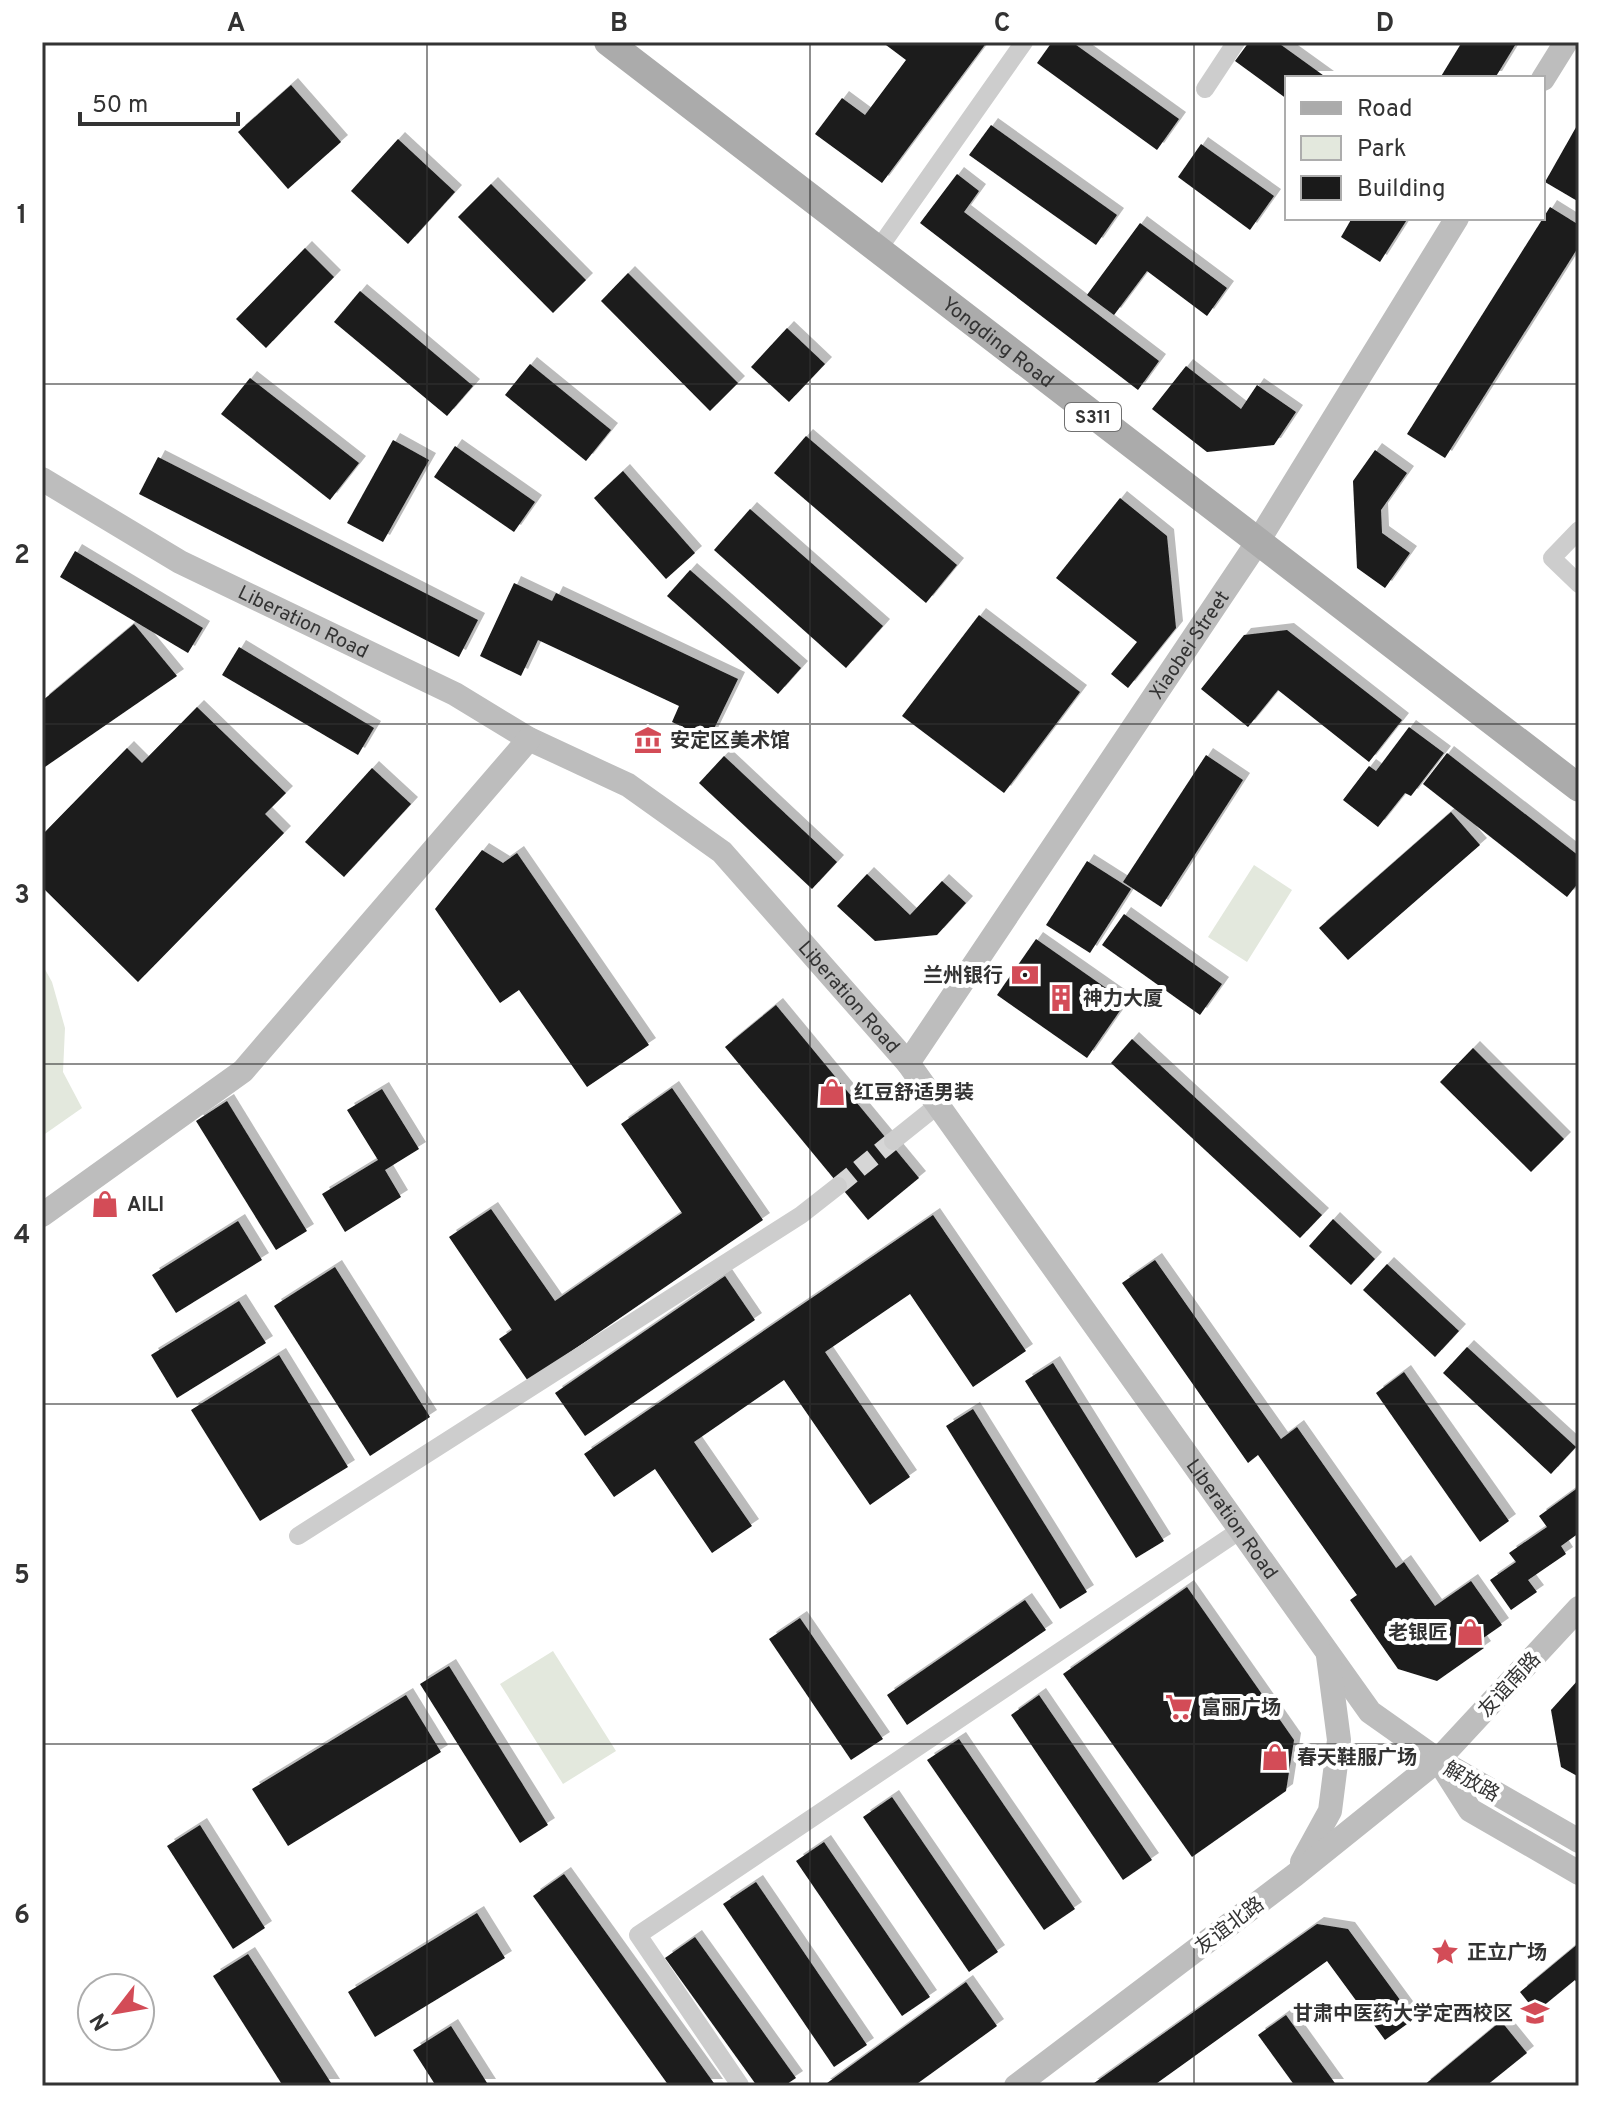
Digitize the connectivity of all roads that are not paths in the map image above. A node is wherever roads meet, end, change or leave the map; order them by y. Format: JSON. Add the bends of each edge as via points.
{"nodes":[{"id":1,"x":608,"y":42,"type":"edge"},
{"id":2,"x":1024,"y":42,"type":"edge"},
{"id":3,"x":1236,"y":42,"type":"edge"},
{"id":4,"x":1566,"y":42,"type":"edge"},
{"id":5,"x":1545,"y":76,"type":"edge"},
{"id":6,"x":1205,"y":89,"type":"dead end"},
{"id":7,"x":1456,"y":220,"type":"edge"},
{"id":8,"x":877,"y":251,"type":"junction"},
{"id":9,"x":42,"y":479,"type":"edge"},
{"id":10,"x":1579,"y":530,"type":"edge"},
{"id":11,"x":1257,"y":543,"type":"junction"},
{"id":12,"x":1579,"y":584,"type":"edge"},
{"id":13,"x":529,"y":739,"type":"junction"},
{"id":14,"x":1579,"y":788,"type":"edge"},
{"id":15,"x":908,"y":1063,"type":"junction"},
{"id":16,"x":938,"y":1105,"type":"junction"},
{"id":17,"x":893,"y":1141,"type":"tunnel mouth"},
{"id":18,"x":838,"y":1186,"type":"tunnel mouth"},
{"id":19,"x":42,"y":1215,"type":"edge"},
{"id":20,"x":1239,"y":1531,"type":"junction"},
{"id":21,"x":298,"y":1536,"type":"dead end"},
{"id":22,"x":1579,"y":1608,"type":"edge"},
{"id":23,"x":1328,"y":1654,"type":"junction"},
{"id":24,"x":1438,"y":1760,"type":"junction"},
{"id":25,"x":1579,"y":1841,"type":"edge"},
{"id":26,"x":1579,"y":1873,"type":"edge"},
{"id":27,"x":1295,"y":1875,"type":"junction"},
{"id":28,"x":740,"y":2085,"type":"edge"},
{"id":29,"x":1016,"y":2086,"type":"edge"}],
"edges":[{"from":1,"to":8,"type":"main road","name":"Yongding Road","number":"S311"},
{"from":2,"to":8,"type":"street"},
{"from":3,"to":6,"type":"street"},
{"from":4,"to":5,"type":"main road"},
{"from":7,"to":11,"type":"main road","name":"Xiaobei Street"},
{"from":8,"to":11,"type":"main road","name":"Yongding Road","number":"S311"},
{"from":9,"to":13,"type":"main road","name":"Liberation Road","via":[[180,562],[455,694]]},
{"from":10,"to":12,"type":"street","via":[[1552,558]]},
{"from":11,"to":14,"type":"main road","name":"Yongding Road","number":"S311"},
{"from":11,"to":15,"type":"main road","name":"Xiaobei Street"},
{"from":13,"to":15,"type":"main road","name":"Liberation Road","via":[[628,785],[722,852]]},
{"from":13,"to":19,"type":"main road","via":[[243,1071]]},
{"from":15,"to":16,"type":"main road","name":"Liberation Road"},
{"from":16,"to":17,"type":"street"},
{"from":16,"to":20,"type":"main road","name":"Liberation Road"},
{"from":18,"to":21,"type":"street","via":[[788,1224]]},
{"from":20,"to":23,"type":"main road","name":"Liberation Road"},
{"from":20,"to":28,"type":"street","via":[[638,1935]]},
{"from":22,"to":24,"type":"main road","name":"友谊南路"},
{"from":23,"to":24,"type":"main road","name":"Liberation Road","via":[[1370,1712]]},
{"from":23,"to":27,"type":"main road","via":[[1339,1740],[1330,1811]]},
{"from":24,"to":25,"type":"main road","name":"解放路"},
{"from":24,"to":26,"type":"main road","name":"解放路","via":[[1470,1810]]},
{"from":24,"to":27,"type":"main road","name":"友谊北路"},
{"from":27,"to":29,"type":"main road","name":"友谊北路"}]}
